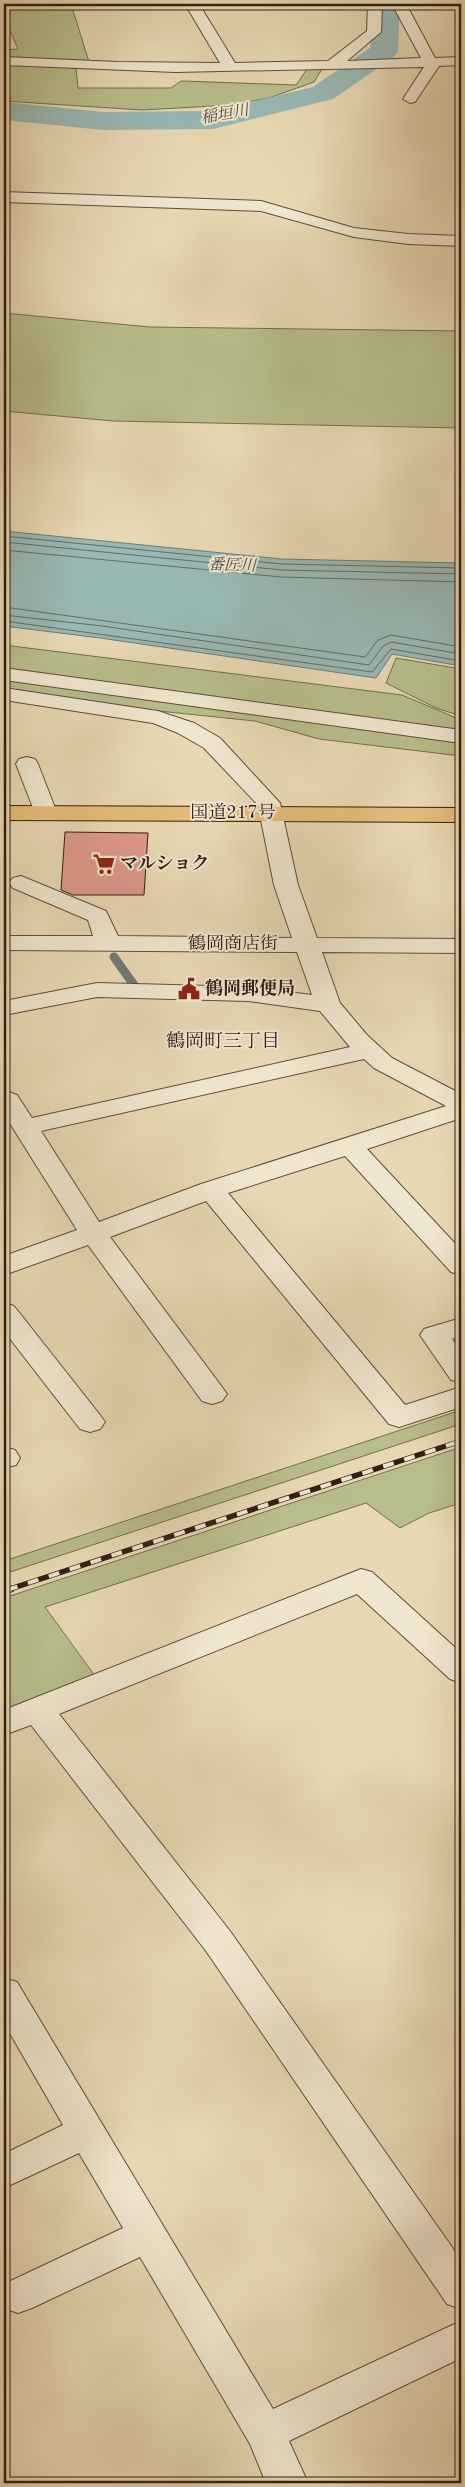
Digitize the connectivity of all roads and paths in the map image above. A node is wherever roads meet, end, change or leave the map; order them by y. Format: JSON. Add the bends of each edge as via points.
{"nodes":[{"id":1,"x":192,"y":4,"type":"edge"},
{"id":2,"x":374,"y":4,"type":"edge"},
{"id":3,"x":399,"y":4,"type":"edge"},
{"id":4,"x":4,"y":61,"type":"edge"},
{"id":5,"x":461,"y":61,"type":"edge"},
{"id":6,"x":432,"y":62,"type":"junction"},
{"id":7,"x":331,"y":66,"type":"junction"},
{"id":8,"x":230,"y":67,"type":"junction"},
{"id":9,"x":410,"y":99,"type":"dead end"},
{"id":10,"x":4,"y":197,"type":"edge"},
{"id":11,"x":461,"y":241,"type":"edge"},
{"id":12,"x":4,"y":674,"type":"edge"},
{"id":13,"x":4,"y":694,"type":"edge"},
{"id":14,"x":33,"y":699,"type":"junction"},
{"id":15,"x":4,"y":701,"type":"edge"},
{"id":16,"x":461,"y":737,"type":"edge"},
{"id":17,"x":28,"y":764,"type":"dead end"},
{"id":18,"x":4,"y":813,"type":"edge"},
{"id":19,"x":46,"y":813,"type":"junction"},
{"id":20,"x":271,"y":814,"type":"junction"},
{"id":21,"x":461,"y":815,"type":"edge"},
{"id":22,"x":21,"y":883,"type":"dead end"},
{"id":23,"x":4,"y":943,"type":"edge"},
{"id":24,"x":108,"y":943,"type":"junction"},
{"id":25,"x":306,"y":945,"type":"junction"},
{"id":26,"x":461,"y":946,"type":"edge"},
{"id":27,"x":328,"y":1005,"type":"junction"},
{"id":28,"x":4,"y":1008,"type":"edge"},
{"id":29,"x":369,"y":1050,"type":"junction"},
{"id":30,"x":4,"y":1098,"type":"edge"},
{"id":31,"x":461,"y":1104,"type":"edge"},
{"id":32,"x":461,"y":1110,"type":"edge"},
{"id":33,"x":26,"y":1127,"type":"junction"},
{"id":34,"x":349,"y":1145,"type":"junction"},
{"id":35,"x":211,"y":1190,"type":"junction"},
{"id":36,"x":93,"y":1233,"type":"junction"},
{"id":37,"x":4,"y":1266,"type":"edge"},
{"id":38,"x":461,"y":1266,"type":"edge"},
{"id":39,"x":4,"y":1312,"type":"edge"},
{"id":40,"x":461,"y":1327,"type":"edge"},
{"id":41,"x":461,"y":1372,"type":"edge"},
{"id":42,"x":212,"y":1394,"type":"dead end"},
{"id":43,"x":461,"y":1397,"type":"edge"},
{"id":44,"x":90,"y":1422,"type":"dead end"},
{"id":45,"x":461,"y":1671,"type":"edge"},
{"id":46,"x":37,"y":1710,"type":"junction"},
{"id":47,"x":4,"y":1723,"type":"edge"},
{"id":48,"x":4,"y":1992,"type":"edge"},
{"id":49,"x":87,"y":2131,"type":"junction"},
{"id":50,"x":4,"y":2172,"type":"edge"},
{"id":51,"x":148,"y":2235,"type":"junction"},
{"id":52,"x":461,"y":2292,"type":"edge"},
{"id":53,"x":18,"y":2296,"type":"dead end"},
{"id":54,"x":461,"y":2339,"type":"edge"},
{"id":55,"x":265,"y":2433,"type":"junction"},
{"id":56,"x":286,"y":2483,"type":"edge"}],
"edges":[{"from":1,"to":8,"type":"street"},
{"from":2,"to":7,"type":"street","via":[[374,32]]},
{"from":3,"to":6,"type":"street"},
{"from":4,"to":8,"type":"street"},
{"from":5,"to":6,"type":"street"},
{"from":6,"to":7,"type":"street"},
{"from":6,"to":9,"type":"street"},
{"from":7,"to":8,"type":"street"},
{"from":10,"to":11,"type":"street","via":[[261,206],[279,208],[320,224],[370,235]]},
{"from":12,"to":16,"type":"street"},
{"from":13,"to":14,"type":"street"},
{"from":14,"to":15,"type":"street"},
{"from":14,"to":20,"type":"street","via":[[158,717],[186,728],[212,743],[270,803]]},
{"from":17,"to":19,"type":"street"},
{"from":18,"to":19,"type":"highway","name":"国道217号"},
{"from":19,"to":20,"type":"highway","name":"国道217号"},
{"from":20,"to":21,"type":"highway","name":"国道217号"},
{"from":20,"to":25,"type":"street","via":[[286,885]]},
{"from":22,"to":24,"type":"street","via":[[98,916]]},
{"from":23,"to":24,"type":"street","name":"鶴岡商店街"},
{"from":24,"to":25,"type":"street","name":"鶴岡商店街"},
{"from":25,"to":26,"type":"street","name":"鶴岡商店街"},
{"from":25,"to":27,"type":"street"},
{"from":27,"to":28,"type":"street","via":[[248,994],[97,990]]},
{"from":27,"to":29,"type":"street"},
{"from":29,"to":31,"type":"street","via":[[383,1063]]},
{"from":29,"to":33,"type":"street"},
{"from":30,"to":33,"type":"street"},
{"from":32,"to":34,"type":"street"},
{"from":33,"to":36,"type":"street"},
{"from":34,"to":35,"type":"street"},
{"from":34,"to":38,"type":"street"},
{"from":35,"to":36,"type":"street"},
{"from":35,"to":43,"type":"street","via":[[399,1417]]},
{"from":36,"to":37,"type":"street"},
{"from":36,"to":42,"type":"street"},
{"from":39,"to":44,"type":"street"},
{"from":40,"to":41,"type":"street","via":[[434,1335]]},
{"from":45,"to":46,"type":"street","via":[[361,1580]]},
{"from":46,"to":47,"type":"street"},
{"from":46,"to":52,"type":"street","via":[[218,1941]]},
{"from":48,"to":49,"type":"street"},
{"from":49,"to":50,"type":"street"},
{"from":49,"to":51,"type":"street"},
{"from":51,"to":53,"type":"street"},
{"from":51,"to":55,"type":"street"},
{"from":54,"to":55,"type":"street"},
{"from":55,"to":56,"type":"street"}]}
